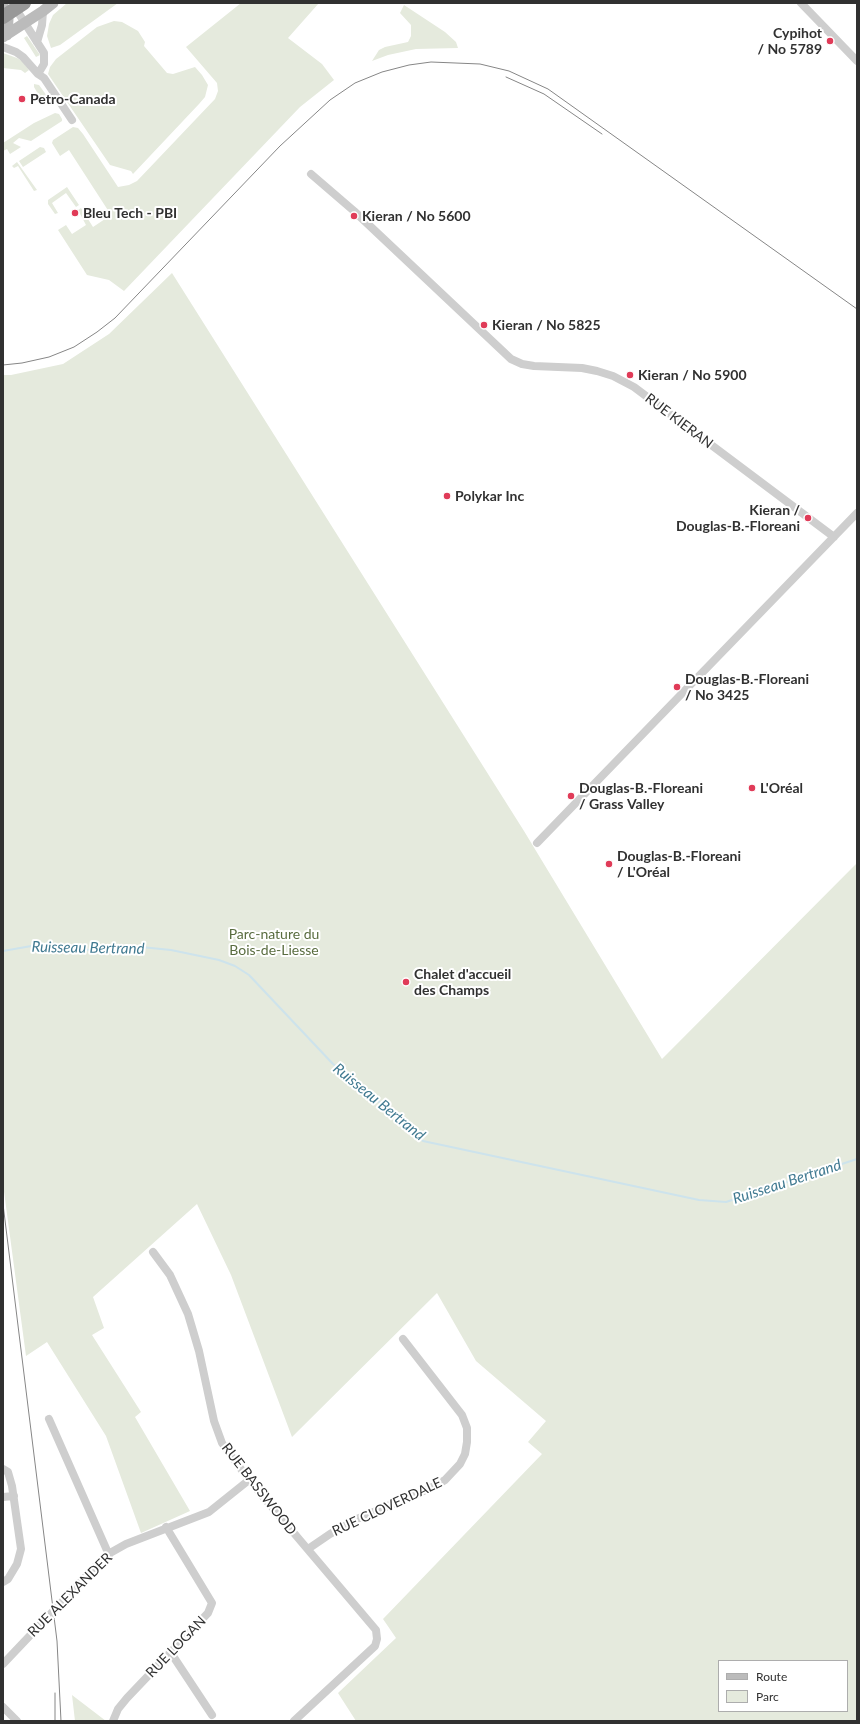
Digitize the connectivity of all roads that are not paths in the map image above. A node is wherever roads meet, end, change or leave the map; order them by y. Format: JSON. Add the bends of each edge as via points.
{"nodes":[{"id":1,"x":12,"y":3,"type":"edge"},
{"id":2,"x":24,"y":3,"type":"edge"},
{"id":3,"x":801,"y":3,"type":"edge"},
{"id":4,"x":48,"y":5,"type":"edge"},
{"id":5,"x":3,"y":6,"type":"edge"},
{"id":6,"x":3,"y":17,"type":"edge"},
{"id":7,"x":25,"y":23,"type":"junction"},
{"id":8,"x":5,"y":36,"type":"edge"},
{"id":9,"x":37,"y":42,"type":"junction"},
{"id":10,"x":3,"y":48,"type":"edge"},
{"id":11,"x":857,"y":61,"type":"edge"},
{"id":12,"x":38,"y":74,"type":"junction"},
{"id":13,"x":72,"y":120,"type":"dead end"},
{"id":14,"x":311,"y":174,"type":"dead end"},
{"id":15,"x":857,"y":513,"type":"edge"},
{"id":16,"x":834,"y":537,"type":"junction"},
{"id":17,"x":537,"y":843,"type":"dead end"},
{"id":18,"x":153,"y":1252,"type":"dead end"},
{"id":19,"x":403,"y":1339,"type":"dead end"},
{"id":20,"x":49,"y":1419,"type":"dead end"},
{"id":21,"x":3,"y":1469,"type":"edge"},
{"id":22,"x":249,"y":1480,"type":"junction"},
{"id":23,"x":14,"y":1496,"type":"junction"},
{"id":24,"x":3,"y":1497,"type":"edge"},
{"id":25,"x":166,"y":1527,"type":"junction"},
{"id":26,"x":308,"y":1549,"type":"junction"},
{"id":27,"x":108,"y":1555,"type":"junction"},
{"id":28,"x":3,"y":1582,"type":"edge"},
{"id":29,"x":171,"y":1653,"type":"junction"},
{"id":30,"x":3,"y":1664,"type":"edge"},
{"id":31,"x":3,"y":1707,"type":"edge"},
{"id":32,"x":212,"y":1715,"type":"dead end"},
{"id":33,"x":17,"y":1721,"type":"edge"},
{"id":34,"x":113,"y":1721,"type":"edge"},
{"id":35,"x":294,"y":1721,"type":"edge"}],
"edges":[{"from":1,"to":7,"type":"street"},
{"from":2,"to":6,"type":"highway","bridge":true},
{"from":3,"to":11,"type":"street"},
{"from":4,"to":7,"type":"main road"},
{"from":4,"to":9,"type":"street"},
{"from":5,"to":8,"type":"main road","via":[[8,19]]},
{"from":7,"to":8,"type":"main road"},
{"from":7,"to":9,"type":"street"},
{"from":9,"to":12,"type":"street","via":[[45,57]]},
{"from":10,"to":12,"type":"street","via":[[23,57]]},
{"from":12,"to":13,"type":"street","via":[[44,78]]},
{"from":14,"to":16,"type":"street","name":"RUE KIERAN","via":[[511,359],[534,366],[598,370],[613,376],[634,388]]},
{"from":15,"to":16,"type":"street"},
{"from":16,"to":17,"type":"street"},
{"from":18,"to":22,"type":"street","name":"RUE BASSWOOD","via":[[170,1274],[188,1314],[214,1421],[222,1443]]},
{"from":19,"to":26,"type":"street","name":"RUE CLOVERDALE","via":[[462,1415],[467,1428],[465,1454],[460,1464],[445,1480],[358,1519]]},
{"from":20,"to":27,"type":"street"},
{"from":21,"to":23,"type":"street","via":[[8,1472]]},
{"from":22,"to":25,"type":"street","name":"RUE ALEXANDER","via":[[209,1512]]},
{"from":22,"to":26,"type":"street","name":"RUE BASSWOOD"},
{"from":23,"to":24,"type":"street"},
{"from":23,"to":28,"type":"street","via":[[21,1549],[18,1564],[8,1580]]},
{"from":25,"to":27,"type":"street","name":"RUE ALEXANDER","via":[[126,1544]]},
{"from":25,"to":29,"type":"street","name":"RUE LOGAN","via":[[212,1603],[208,1613]]},
{"from":26,"to":35,"type":"street","name":"RUE BASSWOOD","via":[[376,1630],[377,1639],[375,1646]]},
{"from":27,"to":30,"type":"street","name":"RUE ALEXANDER"},
{"from":29,"to":32,"type":"street"},
{"from":29,"to":34,"type":"street","name":"RUE LOGAN","via":[[127,1698]]},
{"from":31,"to":33,"type":"street"}]}
